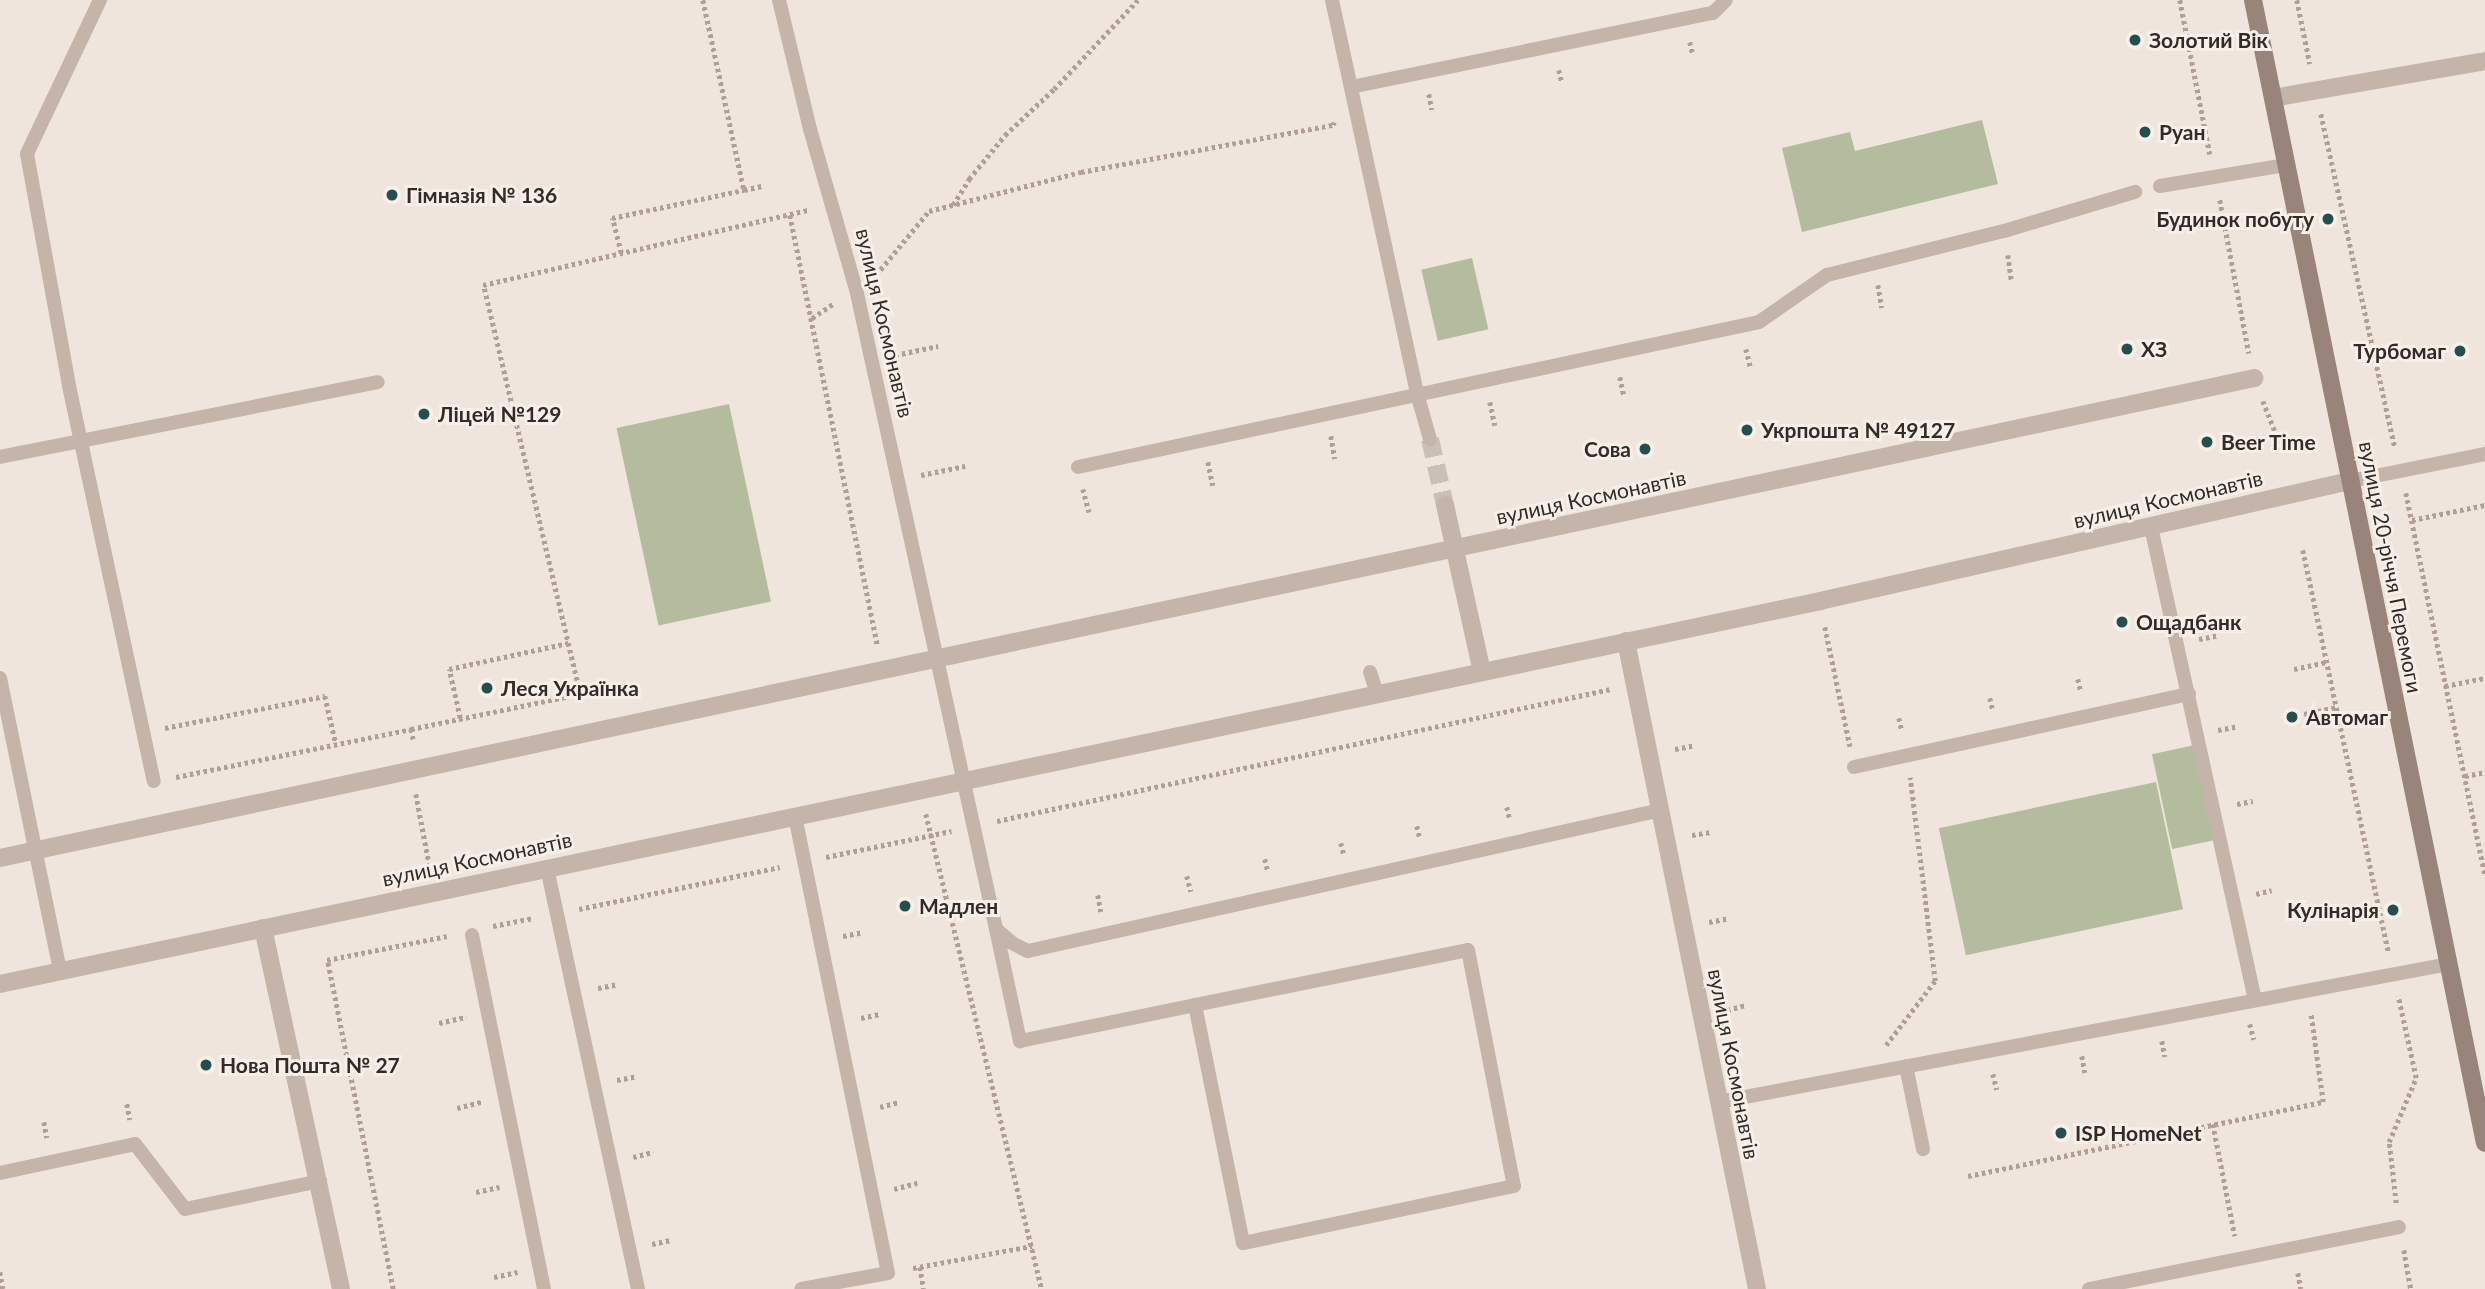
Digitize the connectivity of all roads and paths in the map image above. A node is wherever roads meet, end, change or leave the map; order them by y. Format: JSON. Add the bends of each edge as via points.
{"nodes":[{"id":1,"x":100,"y":0,"type":"edge"},
{"id":2,"x":703,"y":0,"type":"edge"},
{"id":3,"x":779,"y":0,"type":"edge"},
{"id":4,"x":1138,"y":0,"type":"edge"},
{"id":5,"x":1332,"y":0,"type":"edge"},
{"id":6,"x":1726,"y":0,"type":"edge"},
{"id":7,"x":2180,"y":0,"type":"edge"},
{"id":8,"x":2252,"y":0,"type":"edge"},
{"id":9,"x":2297,"y":0,"type":"edge"},
{"id":10,"x":2485,"y":61,"type":"edge"},
{"id":11,"x":1352,"y":87,"type":"junction"},
{"id":12,"x":2316,"y":89,"type":"junction"},
{"id":13,"x":2273,"y":98,"type":"junction"},
{"id":14,"x":2287,"y":164,"type":"junction"},
{"id":15,"x":2215,"y":176,"type":"junction"},
{"id":16,"x":762,"y":186,"type":"dead end"},
{"id":17,"x":2160,"y":186,"type":"dead end"},
{"id":18,"x":744,"y":190,"type":"junction"},
{"id":19,"x":2135,"y":192,"type":"dead end"},
{"id":20,"x":833,"y":205,"type":"junction"},
{"id":21,"x":953,"y":205,"type":"junction"},
{"id":22,"x":790,"y":215,"type":"junction"},
{"id":23,"x":621,"y":253,"type":"junction"},
{"id":24,"x":856,"y":289,"type":"junction"},
{"id":25,"x":812,"y":318,"type":"junction"},
{"id":26,"x":938,"y":346,"type":"dead end"},
{"id":27,"x":872,"y":360,"type":"junction"},
{"id":28,"x":2254,"y":378,"type":"junction"},
{"id":29,"x":378,"y":382,"type":"dead end"},
{"id":30,"x":1419,"y":397,"type":"junction"},
{"id":31,"x":81,"y":439,"type":"junction"},
{"id":32,"x":1430,"y":439,"type":"tunnel mouth"},
{"id":33,"x":2282,"y":449,"type":"dead end"},
{"id":34,"x":2485,"y":454,"type":"edge"},
{"id":35,"x":0,"y":457,"type":"edge"},
{"id":36,"x":965,"y":466,"type":"dead end"},
{"id":37,"x":1078,"y":467,"type":"dead end"},
{"id":38,"x":2402,"y":472,"type":"junction"},
{"id":39,"x":898,"y":481,"type":"junction"},
{"id":40,"x":2350,"y":481,"type":"junction"},
{"id":41,"x":1445,"y":505,"type":"tunnel mouth"},
{"id":42,"x":2485,"y":505,"type":"edge"},
{"id":43,"x":2412,"y":520,"type":"junction"},
{"id":44,"x":2151,"y":527,"type":"junction"},
{"id":45,"x":1454,"y":550,"type":"junction"},
{"id":46,"x":2303,"y":550,"type":"dead end"},
{"id":47,"x":1820,"y":601,"type":"junction"},
{"id":48,"x":1626,"y":641,"type":"junction"},
{"id":49,"x":568,"y":643,"type":"junction"},
{"id":50,"x":936,"y":659,"type":"junction"},
{"id":51,"x":2327,"y":662,"type":"junction"},
{"id":52,"x":2294,"y":669,"type":"dead end"},
{"id":53,"x":883,"y":670,"type":"junction"},
{"id":54,"x":1370,"y":672,"type":"dead end"},
{"id":55,"x":1482,"y":672,"type":"junction"},
{"id":56,"x":0,"y":678,"type":"edge"},
{"id":57,"x":2485,"y":678,"type":"edge"},
{"id":58,"x":2445,"y":685,"type":"junction"},
{"id":59,"x":1377,"y":694,"type":"junction"},
{"id":60,"x":2189,"y":694,"type":"junction"},
{"id":61,"x":2336,"y":707,"type":"junction"},
{"id":62,"x":2304,"y":714,"type":"dead end"},
{"id":63,"x":460,"y":718,"type":"junction"},
{"id":64,"x":411,"y":729,"type":"junction"},
{"id":65,"x":144,"y":733,"type":"junction"},
{"id":66,"x":336,"y":744,"type":"junction"},
{"id":67,"x":1908,"y":755,"type":"junction"},
{"id":68,"x":1854,"y":767,"type":"joint"},
{"id":69,"x":412,"y":771,"type":"junction"},
{"id":70,"x":2485,"y":772,"type":"edge"},
{"id":71,"x":2465,"y":776,"type":"junction"},
{"id":72,"x":154,"y":781,"type":"joint"},
{"id":73,"x":964,"y":781,"type":"junction"},
{"id":74,"x":920,"y":790,"type":"junction"},
{"id":75,"x":1661,"y":810,"type":"junction"},
{"id":76,"x":795,"y":816,"type":"junction"},
{"id":77,"x":35,"y":851,"type":"junction"},
{"id":78,"x":0,"y":858,"type":"edge"},
{"id":79,"x":547,"y":868,"type":"junction"},
{"id":80,"x":2485,"y":874,"type":"edge"},
{"id":81,"x":434,"y":892,"type":"junction"},
{"id":82,"x":262,"y":928,"type":"junction"},
{"id":83,"x":996,"y":929,"type":"junction"},
{"id":84,"x":472,"y":935,"type":"dead end"},
{"id":85,"x":327,"y":960,"type":"dead end"},
{"id":86,"x":2448,"y":964,"type":"junction"},
{"id":87,"x":60,"y":971,"type":"junction"},
{"id":88,"x":2394,"y":975,"type":"junction"},
{"id":89,"x":0,"y":984,"type":"edge"},
{"id":90,"x":2307,"y":989,"type":"junction"},
{"id":91,"x":2255,"y":1000,"type":"junction"},
{"id":92,"x":1195,"y":1005,"type":"junction"},
{"id":93,"x":1906,"y":1066,"type":"junction"},
{"id":94,"x":1864,"y":1073,"type":"junction"},
{"id":95,"x":1718,"y":1102,"type":"junction"},
{"id":96,"x":2213,"y":1124,"type":"junction"},
{"id":97,"x":2485,"y":1143,"type":"edge"},
{"id":98,"x":1923,"y":1149,"type":"dead end"},
{"id":99,"x":0,"y":1173,"type":"edge"},
{"id":100,"x":1968,"y":1176,"type":"dead end"},
{"id":101,"x":320,"y":1181,"type":"junction"},
{"id":102,"x":2399,"y":1227,"type":"junction"},
{"id":103,"x":1032,"y":1246,"type":"junction"},
{"id":104,"x":2238,"y":1258,"type":"junction"},
{"id":105,"x":920,"y":1267,"type":"junction"},
{"id":106,"x":0,"y":1272,"type":"edge"},
{"id":107,"x":888,"y":1273,"type":"junction"},
{"id":108,"x":4,"y":1289,"type":"edge"},
{"id":109,"x":341,"y":1289,"type":"edge"},
{"id":110,"x":393,"y":1289,"type":"edge"},
{"id":111,"x":544,"y":1289,"type":"edge"},
{"id":112,"x":638,"y":1289,"type":"edge"},
{"id":113,"x":801,"y":1289,"type":"edge"},
{"id":114,"x":924,"y":1289,"type":"edge"},
{"id":115,"x":1042,"y":1289,"type":"edge"},
{"id":116,"x":1757,"y":1289,"type":"edge"},
{"id":117,"x":2089,"y":1289,"type":"edge"},
{"id":118,"x":2412,"y":1289,"type":"edge"}],
"edges":[{"from":1,"to":31,"type":"lane","via":[[27,153]]},
{"from":2,"to":18,"type":"path"},
{"from":3,"to":20,"type":"lane","name":"вулиця Космонавтів"},
{"from":4,"to":21,"type":"path","via":[[1005,135]]},
{"from":5,"to":11,"type":"lane"},
{"from":6,"to":11,"type":"lane","via":[[1713,13]]},
{"from":7,"to":15,"type":"path"},
{"from":8,"to":13,"type":"street","name":"вулиця 20-річчя Перемоги"},
{"from":9,"to":12,"type":"path"},
{"from":10,"to":12,"type":"street"},
{"from":11,"to":21,"type":"path","via":[[1333,125],[1081,172]]},
{"from":11,"to":30,"type":"lane"},
{"from":12,"to":13,"type":"street"},
{"from":12,"to":38,"type":"path"},
{"from":13,"to":14,"type":"street","name":"вулиця 20-річчя Перемоги"},
{"from":14,"to":15,"type":"lane"},
{"from":14,"to":40,"type":"street","name":"вулиця 20-річчя Перемоги"},
{"from":15,"to":17,"type":"lane"},
{"from":15,"to":28,"type":"path"},
{"from":16,"to":18,"type":"path"},
{"from":18,"to":23,"type":"path","via":[[612,218]]},
{"from":19,"to":30,"type":"lane","via":[[2004,231],[1827,275],[1759,322]]},
{"from":20,"to":22,"type":"path"},
{"from":20,"to":24,"type":"lane","name":"вулиця Космонавтів"},
{"from":21,"to":24,"type":"path","via":[[929,211],[875,276]]},
{"from":22,"to":23,"type":"path"},
{"from":22,"to":25,"type":"path"},
{"from":23,"to":49,"type":"path","via":[[483,285]]},
{"from":24,"to":25,"type":"path"},
{"from":24,"to":27,"type":"lane","name":"вулиця Космонавтів"},
{"from":25,"to":53,"type":"path"},
{"from":26,"to":27,"type":"path"},
{"from":27,"to":39,"type":"lane","name":"вулиця Космонавтів"},
{"from":28,"to":33,"type":"path"},
{"from":28,"to":45,"type":"street","name":"вулиця Космонавтів"},
{"from":29,"to":31,"type":"lane"},
{"from":30,"to":32,"type":"lane"},
{"from":30,"to":37,"type":"lane"},
{"from":31,"to":35,"type":"lane"},
{"from":31,"to":65,"type":"lane"},
{"from":34,"to":38,"type":"lane"},
{"from":36,"to":39,"type":"path"},
{"from":38,"to":40,"type":"lane"},
{"from":38,"to":43,"type":"path"},
{"from":39,"to":50,"type":"lane","name":"вулиця Космонавтів"},
{"from":40,"to":44,"type":"street","name":"вулиця Космонавтів"},
{"from":40,"to":86,"type":"street","name":"вулиця 20-річчя Перемоги"},
{"from":41,"to":45,"type":"street"},
{"from":42,"to":43,"type":"path"},
{"from":43,"to":58,"type":"path"},
{"from":44,"to":47,"type":"street","name":"вулиця Космонавтів"},
{"from":44,"to":60,"type":"lane"},
{"from":45,"to":50,"type":"street","name":"вулиця Космонавтів"},
{"from":45,"to":55,"type":"street"},
{"from":46,"to":51,"type":"path"},
{"from":47,"to":48,"type":"street","name":"вулиця Космонавтів"},
{"from":47,"to":68,"type":"path"},
{"from":48,"to":55,"type":"street","name":"вулиця Космонавтів"},
{"from":48,"to":75,"type":"street","name":"вулиця Космонавтів"},
{"from":49,"to":63,"type":"path","via":[[449,669]]},
{"from":49,"to":63,"type":"path","via":[[580,694]]},
{"from":50,"to":53,"type":"street","name":"вулиця Космонавтів"},
{"from":50,"to":73,"type":"lane","name":"вулиця Космонавтів"},
{"from":51,"to":52,"type":"path"},
{"from":51,"to":61,"type":"path"},
{"from":53,"to":69,"type":"street","name":"вулиця Космонавтів"},
{"from":54,"to":59,"type":"lane"},
{"from":55,"to":59,"type":"street","name":"вулиця Космонавтів"},
{"from":56,"to":77,"type":"lane"},
{"from":57,"to":58,"type":"path"},
{"from":58,"to":71,"type":"path"},
{"from":59,"to":73,"type":"street","name":"вулиця Космонавтів"},
{"from":60,"to":67,"type":"lane"},
{"from":60,"to":91,"type":"lane"},
{"from":61,"to":62,"type":"path"},
{"from":61,"to":88,"type":"path"},
{"from":63,"to":64,"type":"path"},
{"from":64,"to":66,"type":"path"},
{"from":64,"to":69,"type":"path","via":[[418,757]]},
{"from":65,"to":66,"type":"path","via":[[325,696]]},
{"from":65,"to":72,"type":"lane"},
{"from":66,"to":72,"type":"path"},
{"from":67,"to":68,"type":"lane"},
{"from":67,"to":94,"type":"path","via":[[1935,981]]},
{"from":69,"to":77,"type":"street","name":"вулиця Космонавтів"},
{"from":69,"to":81,"type":"path"},
{"from":70,"to":71,"type":"path"},
{"from":71,"to":80,"type":"path"},
{"from":73,"to":74,"type":"street","name":"вулиця Космонавтів"},
{"from":73,"to":83,"type":"lane"},
{"from":74,"to":76,"type":"street","name":"вулиця Космонавтів"},
{"from":74,"to":103,"type":"path"},
{"from":75,"to":83,"type":"lane","via":[[1028,951]]},
{"from":75,"to":95,"type":"street","name":"вулиця Космонавтів"},
{"from":76,"to":79,"type":"street","name":"вулиця Космонавтів"},
{"from":76,"to":107,"type":"lane"},
{"from":77,"to":78,"type":"street","name":"вулиця Космонавтів"},
{"from":77,"to":87,"type":"lane"},
{"from":79,"to":81,"type":"street","name":"вулиця Космонавтів"},
{"from":79,"to":112,"type":"lane"},
{"from":81,"to":82,"type":"street","name":"вулиця Космонавтів"},
{"from":82,"to":87,"type":"street","name":"вулиця Космонавтів"},
{"from":82,"to":101,"type":"street"},
{"from":83,"to":92,"type":"lane","via":[[1020,1041]]},
{"from":84,"to":111,"type":"lane"},
{"from":85,"to":110,"type":"path"},
{"from":86,"to":88,"type":"lane"},
{"from":86,"to":97,"type":"street","name":"вулиця 20-річчя Перемоги"},
{"from":87,"to":89,"type":"street","name":"вулиця Космонавтів"},
{"from":88,"to":90,"type":"lane"},
{"from":88,"to":102,"type":"path","via":[[2416,1078],[2389,1142]]},
{"from":90,"to":91,"type":"lane"},
{"from":90,"to":96,"type":"path","via":[[2323,1102]]},
{"from":91,"to":93,"type":"lane"},
{"from":92,"to":92,"type":"lane","via":[[1468,950],[1514,1186],[1243,1243]]},
{"from":93,"to":94,"type":"lane"},
{"from":93,"to":98,"type":"lane"},
{"from":94,"to":95,"type":"lane"},
{"from":95,"to":116,"type":"street","name":"вулиця Космонавтів"},
{"from":96,"to":100,"type":"path"},
{"from":96,"to":104,"type":"path"},
{"from":99,"to":101,"type":"lane","via":[[135,1144],[185,1209]]},
{"from":101,"to":109,"type":"street"},
{"from":102,"to":104,"type":"lane"},
{"from":102,"to":118,"type":"path"},
{"from":103,"to":105,"type":"path"},
{"from":103,"to":115,"type":"path"},
{"from":104,"to":117,"type":"lane"},
{"from":105,"to":107,"type":"path"},
{"from":105,"to":114,"type":"path"},
{"from":106,"to":108,"type":"path"},
{"from":107,"to":113,"type":"lane"}]}
